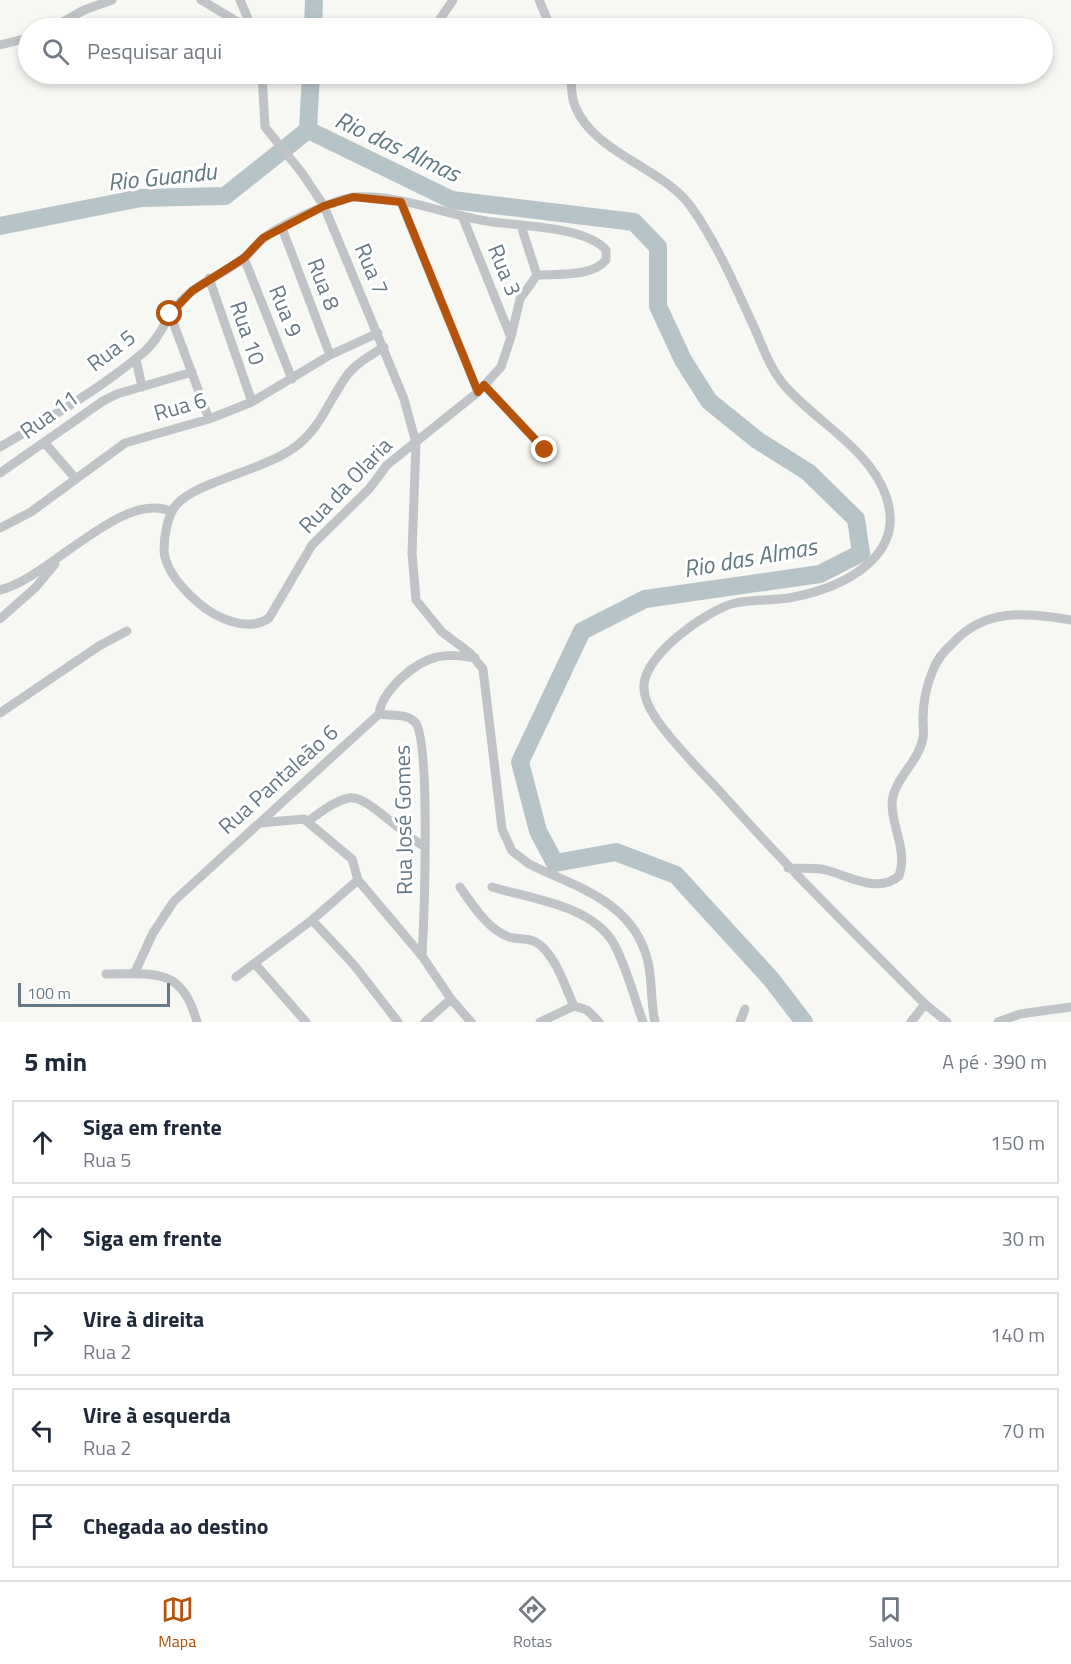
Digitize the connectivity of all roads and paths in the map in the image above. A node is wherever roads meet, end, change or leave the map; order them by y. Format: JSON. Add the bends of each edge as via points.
{"nodes":[{"id":1,"x":112,"y":0,"type":"edge"},
{"id":2,"x":201,"y":0,"type":"edge"},
{"id":3,"x":240,"y":0,"type":"edge"},
{"id":4,"x":453,"y":0,"type":"edge"},
{"id":5,"x":538,"y":1,"type":"edge"},
{"id":6,"x":70,"y":18,"type":"edge"},
{"id":7,"x":232,"y":18,"type":"edge"},
{"id":8,"x":246,"y":18,"type":"edge"},
{"id":9,"x":441,"y":18,"type":"edge"},
{"id":10,"x":546,"y":18,"type":"edge"},
{"id":11,"x":18,"y":40,"type":"edge"},
{"id":12,"x":0,"y":45,"type":"edge"},
{"id":13,"x":263,"y":84,"type":"edge"},
{"id":14,"x":572,"y":84,"type":"edge"},
{"id":15,"x":401,"y":202,"type":"junction"},
{"id":16,"x":324,"y":206,"type":"junction"},
{"id":17,"x":463,"y":218,"type":"junction"},
{"id":18,"x":521,"y":225,"type":"junction"},
{"id":19,"x":282,"y":228,"type":"junction"},
{"id":20,"x":244,"y":258,"type":"junction"},
{"id":21,"x":537,"y":275,"type":"junction"},
{"id":22,"x":208,"y":278,"type":"junction"},
{"id":23,"x":170,"y":314,"type":"junction"},
{"id":24,"x":378,"y":333,"type":"junction"},
{"id":25,"x":511,"y":338,"type":"junction"},
{"id":26,"x":384,"y":347,"type":"junction"},
{"id":27,"x":330,"y":355,"type":"junction"},
{"id":28,"x":136,"y":359,"type":"junction"},
{"id":29,"x":192,"y":372,"type":"junction"},
{"id":30,"x":292,"y":379,"type":"junction"},
{"id":31,"x":142,"y":387,"type":"junction"},
{"id":32,"x":481,"y":389,"type":"junction"},
{"id":33,"x":252,"y":402,"type":"junction"},
{"id":34,"x":209,"y":419,"type":"junction"},
{"id":35,"x":44,"y":442,"type":"junction"},
{"id":36,"x":416,"y":442,"type":"junction"},
{"id":37,"x":0,"y":447,"type":"edge"},
{"id":38,"x":545,"y":450,"type":"dead end"},
{"id":39,"x":0,"y":473,"type":"edge"},
{"id":40,"x":75,"y":478,"type":"junction"},
{"id":41,"x":172,"y":512,"type":"junction"},
{"id":42,"x":0,"y":528,"type":"edge"},
{"id":43,"x":60,"y":557,"type":"junction"},
{"id":44,"x":0,"y":590,"type":"edge"},
{"id":45,"x":0,"y":619,"type":"edge"},
{"id":46,"x":1071,"y":620,"type":"edge"},
{"id":47,"x":127,"y":631,"type":"dead end"},
{"id":48,"x":475,"y":658,"type":"junction"},
{"id":49,"x":0,"y":713,"type":"edge"},
{"id":50,"x":380,"y":714,"type":"junction"},
{"id":51,"x":308,"y":821,"type":"junction"},
{"id":52,"x":260,"y":823,"type":"junction"},
{"id":53,"x":424,"y":846,"type":"junction"},
{"id":54,"x":788,"y":868,"type":"junction"},
{"id":55,"x":358,"y":880,"type":"junction"},
{"id":56,"x":460,"y":887,"type":"dead end"},
{"id":57,"x":492,"y":887,"type":"dead end"},
{"id":58,"x":312,"y":920,"type":"junction"},
{"id":59,"x":422,"y":956,"type":"junction"},
{"id":60,"x":256,"y":965,"type":"junction"},
{"id":61,"x":106,"y":974,"type":"dead end"},
{"id":62,"x":134,"y":974,"type":"junction"},
{"id":63,"x":236,"y":977,"type":"dead end"},
{"id":64,"x":451,"y":999,"type":"junction"},
{"id":65,"x":925,"y":1004,"type":"junction"},
{"id":66,"x":574,"y":1006,"type":"junction"},
{"id":67,"x":1071,"y":1007,"type":"edge"},
{"id":68,"x":745,"y":1009,"type":"dead end"},
{"id":69,"x":197,"y":1022,"type":"edge"},
{"id":70,"x":306,"y":1022,"type":"edge"},
{"id":71,"x":398,"y":1022,"type":"edge"},
{"id":72,"x":425,"y":1022,"type":"edge"},
{"id":73,"x":471,"y":1022,"type":"edge"},
{"id":74,"x":540,"y":1022,"type":"edge"},
{"id":75,"x":599,"y":1022,"type":"edge"},
{"id":76,"x":643,"y":1022,"type":"edge"},
{"id":77,"x":655,"y":1022,"type":"edge"},
{"id":78,"x":740,"y":1022,"type":"edge"},
{"id":79,"x":911,"y":1022,"type":"edge"},
{"id":80,"x":947,"y":1022,"type":"edge"},
{"id":81,"x":998,"y":1022,"type":"edge"}],
"edges":[{"from":1,"to":6,"type":"street"},
{"from":2,"to":7,"type":"street"},
{"from":3,"to":8,"type":"street"},
{"from":4,"to":9,"type":"street"},
{"from":5,"to":10,"type":"street"},
{"from":11,"to":12,"type":"street"},
{"from":13,"to":16,"type":"street","name":"Rua 7","via":[[265,127]]},
{"from":14,"to":54,"type":"street","via":[[575,106],[585,122],[689,204],[722,261],[773,371],[876,474],[888,502],[890,535],[870,563],[846,578],[808,593],[720,608],[660,652],[644,684],[648,704],[657,720]]},
{"from":15,"to":16,"type":"street","name":"Rua 5","via":[[353,197]]},
{"from":15,"to":17,"type":"street"},
{"from":15,"to":32,"type":"street"},
{"from":16,"to":19,"type":"street","name":"Rua 5"},
{"from":16,"to":24,"type":"street","name":"Rua 7"},
{"from":17,"to":18,"type":"street"},
{"from":17,"to":25,"type":"street","name":"Rua 3"},
{"from":18,"to":21,"type":"street"},
{"from":18,"to":21,"type":"street","via":[[594,241],[608,256],[602,265],[576,273]]},
{"from":19,"to":20,"type":"street","name":"Rua 5","via":[[263,238]]},
{"from":19,"to":27,"type":"street","name":"Rua 8"},
{"from":20,"to":22,"type":"street","name":"Rua 5"},
{"from":20,"to":30,"type":"street","name":"Rua 9"},
{"from":21,"to":25,"type":"street","name":"Rua da Olaria","via":[[520,299]]},
{"from":22,"to":23,"type":"street","name":"Rua 5"},
{"from":22,"to":33,"type":"street","name":"Rua 10"},
{"from":23,"to":28,"type":"street","name":"Rua 5","via":[[156,340]]},
{"from":23,"to":29,"type":"street"},
{"from":24,"to":26,"type":"street","name":"Rua 7"},
{"from":24,"to":27,"type":"street","name":"Rua 6"},
{"from":25,"to":32,"type":"street","name":"Rua da Olaria","via":[[501,367]]},
{"from":26,"to":36,"type":"street","name":"Rua 7"},
{"from":26,"to":41,"type":"street","via":[[349,374],[317,426],[296,447],[188,495]]},
{"from":27,"to":30,"type":"street","name":"Rua 6"},
{"from":28,"to":31,"type":"street"},
{"from":28,"to":37,"type":"street","name":"Rua 5"},
{"from":29,"to":31,"type":"street","name":"Rua 11"},
{"from":29,"to":34,"type":"street"},
{"from":30,"to":33,"type":"street","name":"Rua 6"},
{"from":31,"to":35,"type":"street","name":"Rua 11","via":[[90,408]]},
{"from":32,"to":36,"type":"street","name":"Rua da Olaria"},
{"from":32,"to":38,"type":"street"},
{"from":33,"to":34,"type":"street","name":"Rua 6"},
{"from":34,"to":40,"type":"street","name":"Rua 6","via":[[125,443]]},
{"from":35,"to":39,"type":"street","name":"Rua 11"},
{"from":35,"to":40,"type":"street"},
{"from":36,"to":41,"type":"street","name":"Rua da Olaria","via":[[387,465],[369,489],[312,545],[275,611],[260,624],[247,625],[213,614],[175,578],[165,561],[165,539]]},
{"from":36,"to":48,"type":"street","name":"Rua 7","via":[[412,553],[416,600],[442,632]]},
{"from":40,"to":42,"type":"street","name":"Rua 6","via":[[31,512]]},
{"from":41,"to":43,"type":"street","via":[[154,506],[137,509]]},
{"from":43,"to":44,"type":"street","via":[[21,582]]},
{"from":43,"to":45,"type":"street","via":[[36,588]]},
{"from":46,"to":54,"type":"street","via":[[1023,613],[995,616],[969,628],[939,660],[924,708],[923,739],[892,801],[903,861],[900,876],[886,883],[868,883],[825,870]]},
{"from":47,"to":49,"type":"street"},
{"from":48,"to":50,"type":"street","name":"Rua Pantaleão 6","via":[[440,656],[426,661],[391,690],[381,704]]},
{"from":48,"to":77,"type":"street","via":[[487,680],[506,841],[529,864],[597,895],[631,927],[647,958]]},
{"from":50,"to":52,"type":"street","name":"Rua Pantaleão 6"},
{"from":50,"to":53,"type":"street","name":"Rua José Gomes","via":[[406,717],[419,730],[426,814]]},
{"from":51,"to":52,"type":"street"},
{"from":51,"to":53,"type":"street","via":[[337,803],[354,798],[370,803],[392,825]]},
{"from":51,"to":55,"type":"street","via":[[352,859]]},
{"from":52,"to":62,"type":"street","name":"Rua Pantaleão 6","via":[[174,901],[153,933]]},
{"from":53,"to":59,"type":"street","name":"Rua José Gomes"},
{"from":54,"to":65,"type":"street"},
{"from":55,"to":58,"type":"street"},
{"from":55,"to":59,"type":"street"},
{"from":56,"to":66,"type":"street","via":[[490,924],[508,937],[530,939],[543,948]]},
{"from":57,"to":76,"type":"street","via":[[578,913],[601,929],[614,945]]},
{"from":58,"to":60,"type":"street"},
{"from":58,"to":71,"type":"street","via":[[354,965]]},
{"from":59,"to":64,"type":"street"},
{"from":60,"to":63,"type":"street"},
{"from":60,"to":70,"type":"street"},
{"from":61,"to":62,"type":"street"},
{"from":62,"to":69,"type":"street","via":[[160,976],[179,984],[190,998]]},
{"from":64,"to":72,"type":"street"},
{"from":64,"to":73,"type":"street"},
{"from":65,"to":79,"type":"street"},
{"from":65,"to":80,"type":"street"},
{"from":66,"to":74,"type":"street"},
{"from":66,"to":75,"type":"street","via":[[587,1010]]},
{"from":67,"to":81,"type":"street","via":[[1020,1014]]},
{"from":68,"to":78,"type":"street"}]}
